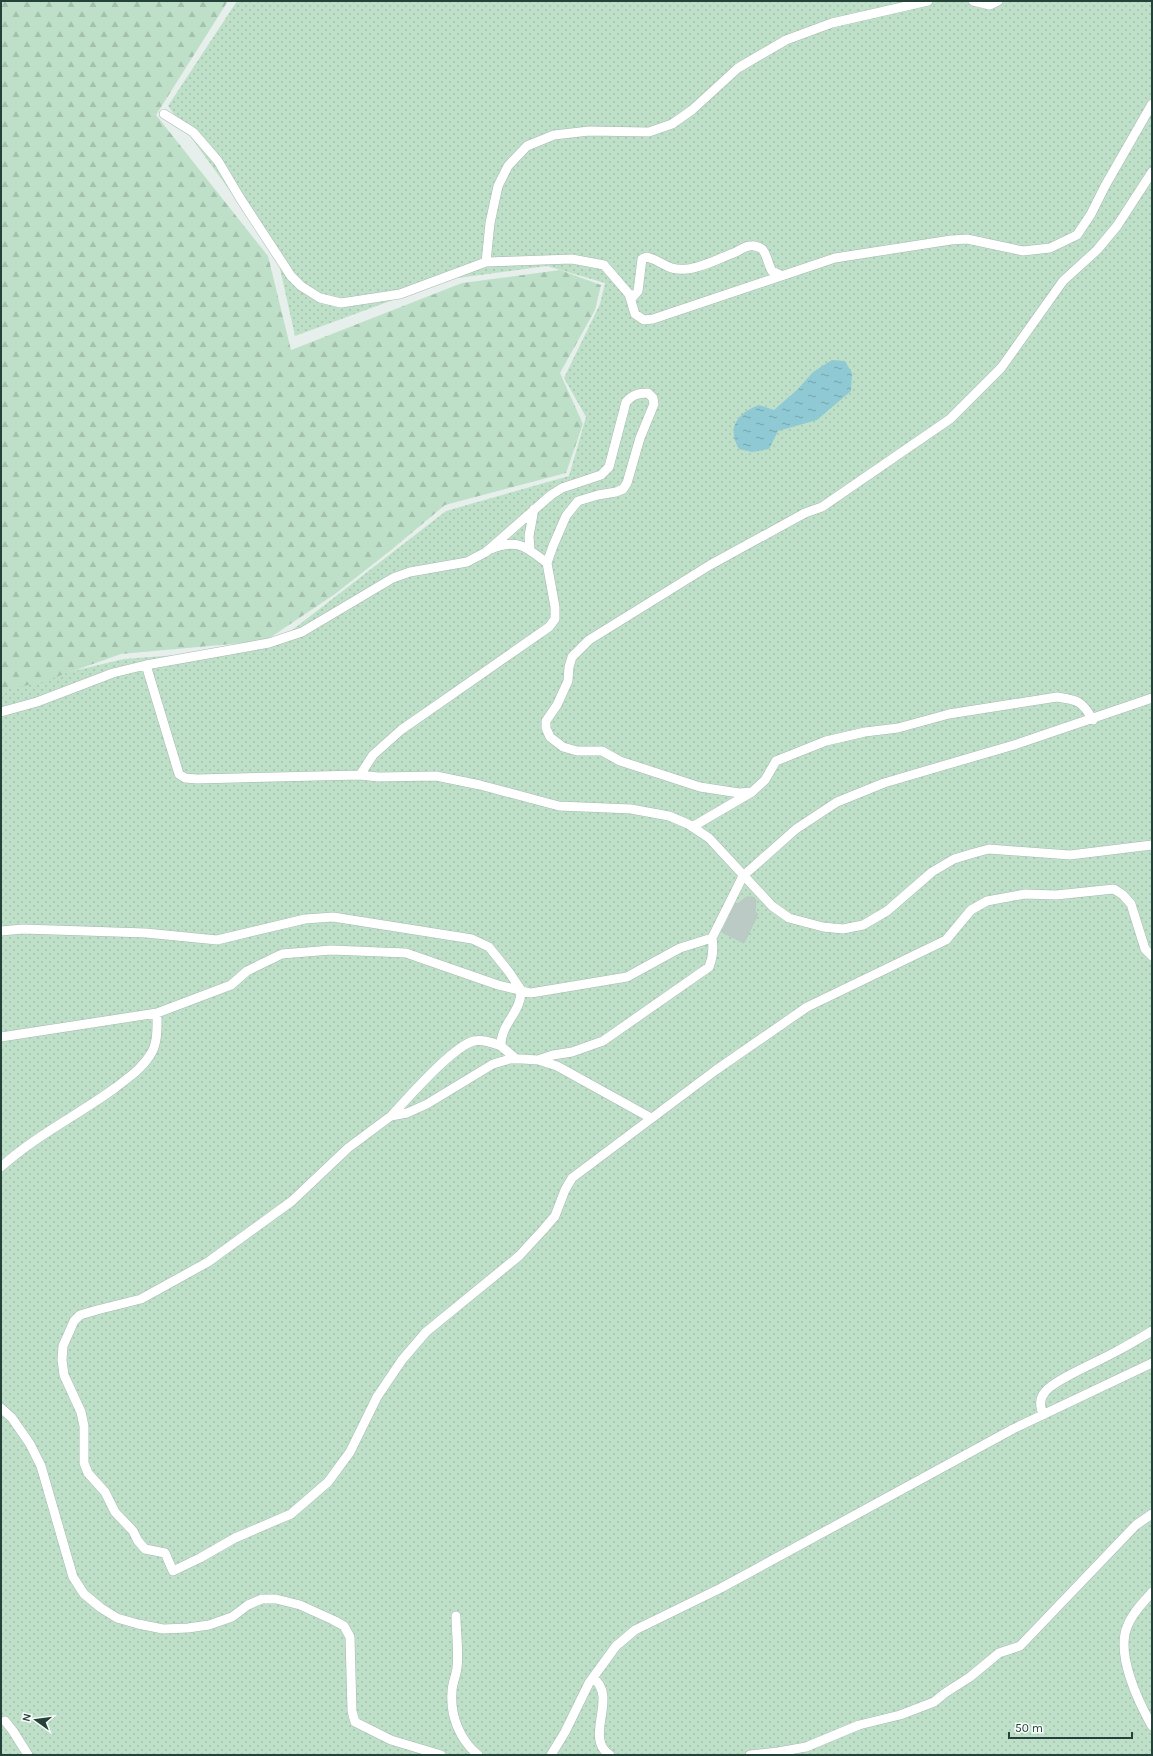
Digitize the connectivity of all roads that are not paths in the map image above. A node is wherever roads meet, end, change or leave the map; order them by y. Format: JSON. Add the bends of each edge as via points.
{"nodes":[{"id":1,"x":928,"y":1,"type":"edge"},
{"id":2,"x":973,"y":1,"type":"edge"},
{"id":3,"x":998,"y":1,"type":"edge"},
{"id":4,"x":1152,"y":104,"type":"edge"},
{"id":5,"x":164,"y":114,"type":"dead end"},
{"id":6,"x":1152,"y":172,"type":"edge"},
{"id":7,"x":486,"y":262,"type":"junction"},
{"id":8,"x":781,"y":275,"type":"junction"},
{"id":9,"x":631,"y":300,"type":"junction"},
{"id":10,"x":534,"y":508,"type":"junction"},
{"id":11,"x":488,"y":550,"type":"junction"},
{"id":12,"x":530,"y":550,"type":"junction"},
{"id":13,"x":547,"y":563,"type":"junction"},
{"id":14,"x":146,"y":666,"type":"junction"},
{"id":15,"x":1152,"y":698,"type":"edge"},
{"id":16,"x":1,"y":712,"type":"edge"},
{"id":17,"x":1093,"y":720,"type":"junction"},
{"id":18,"x":360,"y":775,"type":"junction"},
{"id":19,"x":752,"y":792,"type":"junction"},
{"id":20,"x":692,"y":826,"type":"junction"},
{"id":21,"x":1152,"y":845,"type":"edge"},
{"id":22,"x":743,"y":876,"type":"junction"},
{"id":23,"x":1,"y":931,"type":"edge"},
{"id":24,"x":712,"y":938,"type":"junction"},
{"id":25,"x":1152,"y":956,"type":"edge"},
{"id":26,"x":521,"y":990,"type":"junction"},
{"id":27,"x":157,"y":1013,"type":"junction"},
{"id":28,"x":1,"y":1037,"type":"edge"},
{"id":29,"x":501,"y":1046,"type":"junction"},
{"id":30,"x":516,"y":1059,"type":"junction"},
{"id":31,"x":538,"y":1060,"type":"junction"},
{"id":32,"x":391,"y":1116,"type":"junction"},
{"id":33,"x":651,"y":1118,"type":"junction"},
{"id":34,"x":1,"y":1167,"type":"edge"},
{"id":35,"x":1152,"y":1331,"type":"edge"},
{"id":36,"x":1152,"y":1363,"type":"edge"},
{"id":37,"x":1,"y":1408,"type":"edge"},
{"id":38,"x":1043,"y":1415,"type":"junction"},
{"id":39,"x":1152,"y":1514,"type":"edge"},
{"id":40,"x":1152,"y":1592,"type":"edge"},
{"id":41,"x":456,"y":1616,"type":"dead end"},
{"id":42,"x":593,"y":1678,"type":"junction"},
{"id":43,"x":1141,"y":1706,"type":"junction"},
{"id":44,"x":1152,"y":1706,"type":"edge"},
{"id":45,"x":5,"y":1721,"type":"dead end"},
{"id":46,"x":1152,"y":1726,"type":"edge"},
{"id":47,"x":28,"y":1755,"type":"edge"},
{"id":48,"x":441,"y":1755,"type":"edge"},
{"id":49,"x":478,"y":1755,"type":"edge"},
{"id":50,"x":551,"y":1755,"type":"edge"},
{"id":51,"x":610,"y":1755,"type":"edge"},
{"id":52,"x":750,"y":1755,"type":"edge"}],
"edges":[{"from":1,"to":7,"type":"lane","via":[[832,24],[786,40],[738,68],[692,110],[672,124],[649,132],[590,131],[554,135],[527,146],[508,166],[498,186],[490,223]]},
{"from":2,"to":3,"type":"lane","via":[[990,5]]},
{"from":4,"to":8,"type":"lane","via":[[1091,214],[1077,234],[1050,248],[1024,251],[967,240],[951,240],[835,258]]},
{"from":5,"to":7,"type":"lane","via":[[193,132],[218,161],[291,276],[320,298],[341,303],[400,294]]},
{"from":6,"to":19,"type":"lane","via":[[1118,226],[1097,250],[1063,281],[1001,368],[950,419],[822,507],[805,513],[710,565],[589,640],[572,657],[568,681],[546,721],[550,738],[562,747],[577,751],[602,752],[620,761],[700,788]]},
{"from":7,"to":9,"type":"lane","via":[[572,259],[604,265],[629,294]]},
{"from":8,"to":9,"type":"lane","via":[[653,319],[644,320],[636,314]]},
{"from":8,"to":9,"type":"lane","via":[[772,271],[762,249],[756,246],[749,246],[689,269],[666,267],[656,259],[647,257],[642,259],[638,291]]},
{"from":10,"to":11,"type":"lane"},
{"from":10,"to":12,"type":"lane","via":[[529,536]]},
{"from":10,"to":13,"type":"lane","via":[[562,488],[601,475],[610,467],[626,402],[631,396],[640,393],[648,393],[653,398],[652,411],[640,438],[627,483],[623,489],[616,492],[578,501],[566,516]]},
{"from":11,"to":12,"type":"lane","via":[[499,545],[514,544]]},
{"from":11,"to":14,"type":"lane","via":[[467,562],[410,572],[393,578],[302,632],[269,643]]},
{"from":12,"to":13,"type":"lane"},
{"from":13,"to":18,"type":"lane","via":[[555,607],[555,619],[549,627],[401,730],[373,755]]},
{"from":14,"to":16,"type":"lane","via":[[113,673],[37,702]]},
{"from":14,"to":18,"type":"lane","via":[[179,774],[185,778]]},
{"from":15,"to":17,"type":"lane"},
{"from":17,"to":19,"type":"lane","via":[[1085,706],[1073,699],[1057,697],[949,714],[898,728],[826,741],[776,761],[765,780]]},
{"from":17,"to":22,"type":"lane","via":[[884,783],[837,802],[796,829]]},
{"from":18,"to":20,"type":"lane","via":[[436,776],[480,784],[559,806],[631,809],[670,816]]},
{"from":19,"to":20,"type":"lane"},
{"from":20,"to":22,"type":"lane","via":[[709,838]]},
{"from":21,"to":22,"type":"lane","via":[[1070,855],[989,849],[974,853],[954,859],[932,872],[887,911],[863,925],[843,929],[823,927],[789,918],[772,906]]},
{"from":22,"to":24,"type":"lane"},
{"from":23,"to":26,"type":"lane","via":[[23,929],[146,933],[217,940],[305,919],[333,917],[450,934],[481,942],[489,947],[510,972]]},
{"from":24,"to":26,"type":"lane","via":[[680,948],[627,977],[532,993]]},
{"from":24,"to":31,"type":"lane","via":[[713,958],[709,967],[628,1024],[587,1048]]},
{"from":25,"to":33,"type":"lane","via":[[1145,949],[1131,904],[1114,889],[1056,895],[1025,894],[987,901],[970,910],[946,940],[807,1007]]},
{"from":26,"to":27,"type":"lane","via":[[498,985],[406,953],[331,950],[282,954],[247,971],[231,985]]},
{"from":26,"to":29,"type":"lane","via":[[520,1005],[506,1024]]},
{"from":27,"to":28,"type":"lane"},
{"from":27,"to":34,"type":"lane","via":[[153,1051],[138,1070]]},
{"from":29,"to":30,"type":"lane"},
{"from":29,"to":32,"type":"lane","via":[[476,1040],[463,1045]]},
{"from":30,"to":31,"type":"lane"},
{"from":30,"to":32,"type":"lane","via":[[493,1064],[427,1104]]},
{"from":31,"to":33,"type":"lane","via":[[557,1066]]},
{"from":32,"to":33,"type":"lane","via":[[348,1148],[292,1201],[208,1262],[141,1299],[80,1315],[74,1322],[64,1346],[62,1360],[64,1375],[81,1412],[84,1426],[84,1463],[88,1473],[105,1492],[115,1512],[133,1531],[138,1541],[145,1549],[165,1553],[173,1571],[235,1538],[291,1514],[328,1482],[350,1452],[377,1397],[402,1360],[426,1332],[519,1256],[555,1216],[572,1178]]},
{"from":35,"to":38,"type":"lane","via":[[1045,1391],[1040,1399]]},
{"from":36,"to":38,"type":"lane"},
{"from":37,"to":48,"type":"lane","via":[[12,1418],[30,1444],[41,1466],[73,1577],[84,1594],[101,1608],[117,1618],[163,1629],[209,1625],[232,1617],[262,1599],[282,1600],[300,1605],[344,1626],[350,1637],[352,1711],[355,1722],[391,1740]]},
{"from":38,"to":42,"type":"lane","via":[[721,1588],[635,1630],[616,1646]]},
{"from":39,"to":52,"type":"lane","via":[[1136,1525],[1020,1646],[999,1653],[934,1702],[900,1715],[859,1724],[806,1747]]},
{"from":40,"to":43,"type":"lane","via":[[1133,1614],[1123,1638],[1132,1685]]},
{"from":41,"to":49,"type":"lane","via":[[457,1668],[452,1692],[452,1709],[457,1728]]},
{"from":42,"to":50,"type":"lane"},
{"from":42,"to":51,"type":"lane","via":[[602,1688],[604,1698],[599,1728],[602,1744]]},
{"from":43,"to":44,"type":"lane"},
{"from":43,"to":46,"type":"lane"},
{"from":45,"to":47,"type":"lane"}]}
